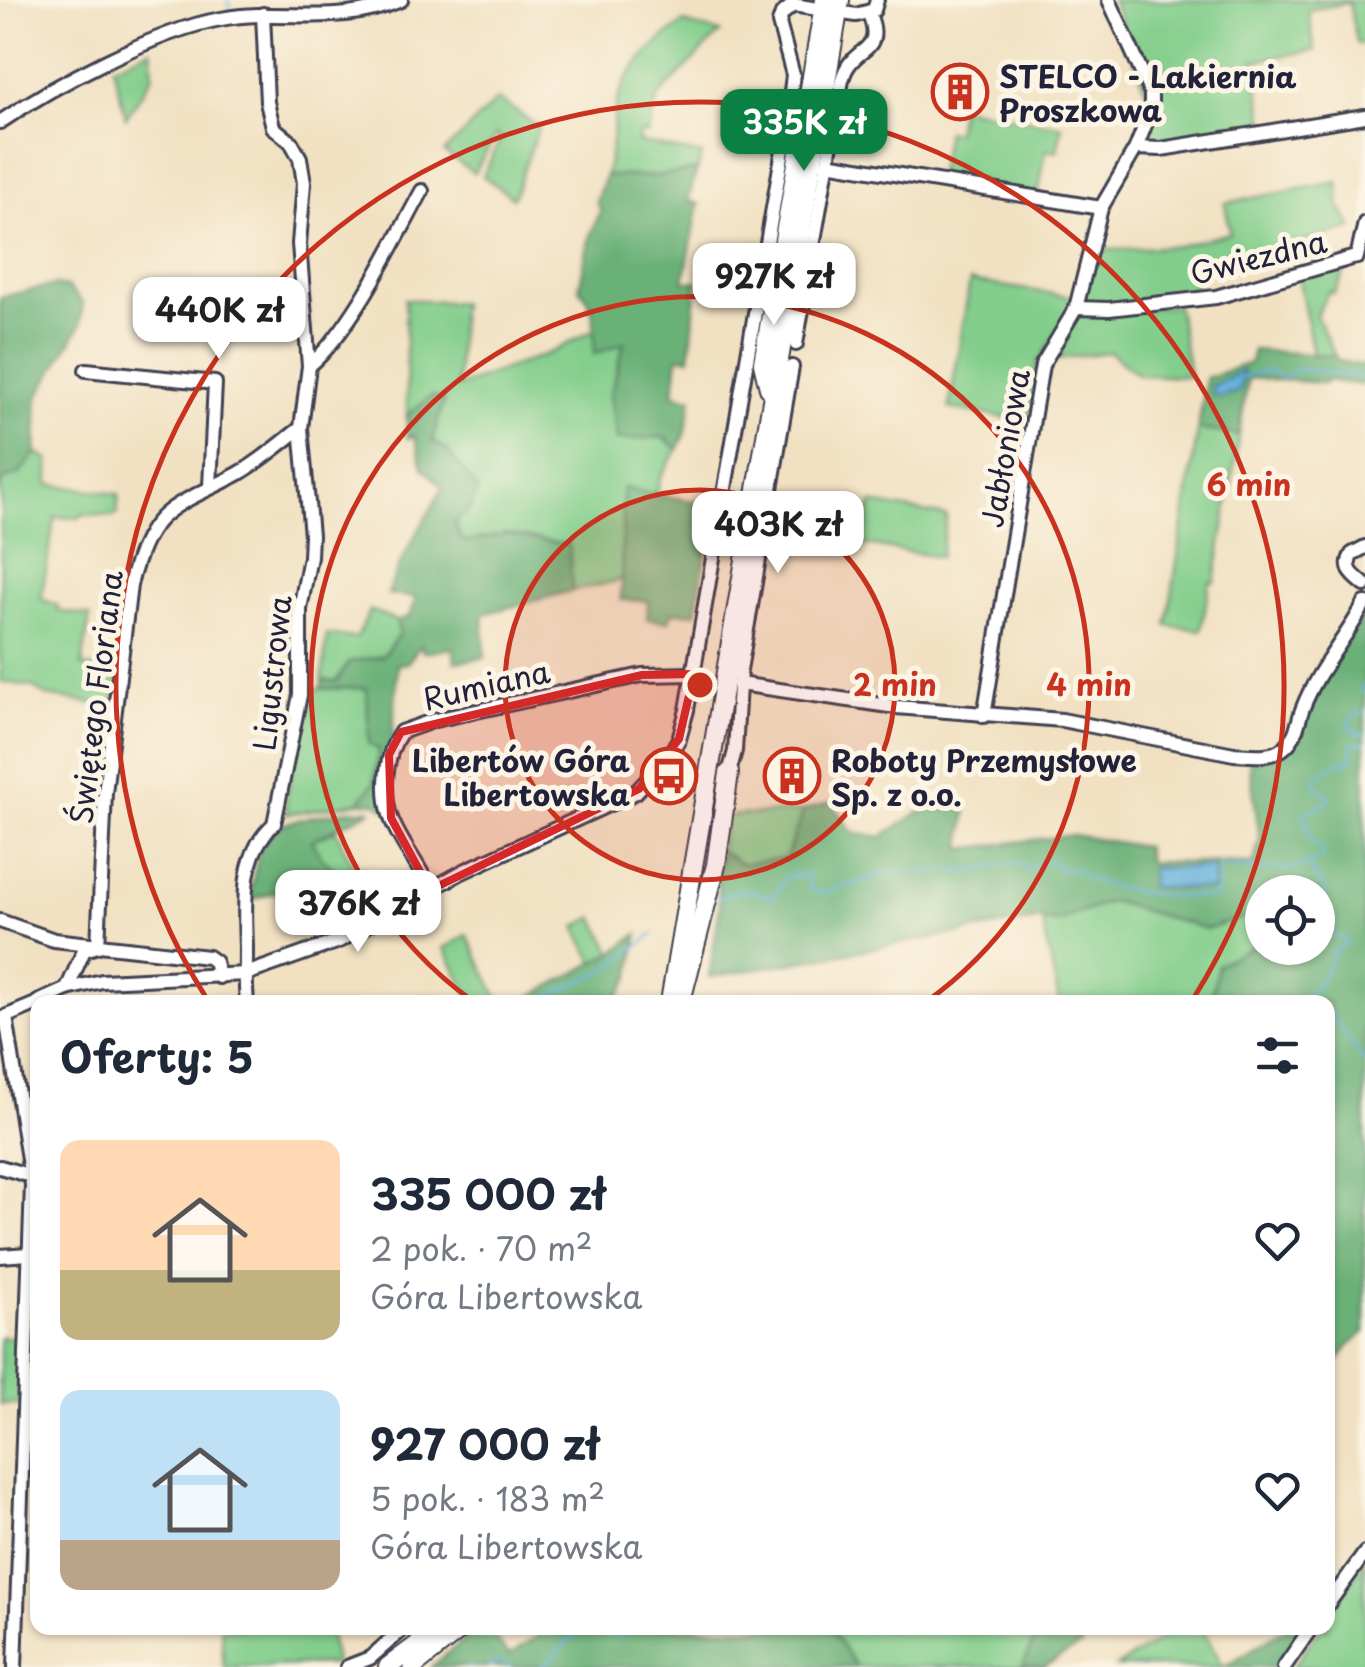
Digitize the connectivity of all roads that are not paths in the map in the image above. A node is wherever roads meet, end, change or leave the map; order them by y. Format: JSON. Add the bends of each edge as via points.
{"nodes":[{"id":1,"x":401,"y":0,"type":"edge"},
{"id":2,"x":877,"y":0,"type":"edge"},
{"id":3,"x":1108,"y":0,"type":"edge"},
{"id":4,"x":792,"y":2,"type":"edge"},
{"id":5,"x":832,"y":6,"type":"edge"},
{"id":6,"x":263,"y":14,"type":"junction"},
{"id":7,"x":869,"y":14,"type":"junction"},
{"id":8,"x":1365,"y":116,"type":"edge"},
{"id":9,"x":0,"y":122,"type":"edge"},
{"id":10,"x":1136,"y":148,"type":"junction"},
{"id":11,"x":828,"y":163,"type":"junction"},
{"id":12,"x":422,"y":191,"type":"dead end"},
{"id":13,"x":1101,"y":208,"type":"junction"},
{"id":14,"x":1365,"y":223,"type":"edge"},
{"id":15,"x":1076,"y":308,"type":"junction"},
{"id":16,"x":786,"y":316,"type":"junction"},
{"id":17,"x":796,"y":344,"type":"dead end"},
{"id":18,"x":309,"y":366,"type":"junction"},
{"id":19,"x":792,"y":367,"type":"joint"},
{"id":20,"x":86,"y":370,"type":"dead end"},
{"id":21,"x":772,"y":400,"type":"junction"},
{"id":22,"x":300,"y":428,"type":"junction"},
{"id":23,"x":210,"y":486,"type":"junction"},
{"id":24,"x":1365,"y":547,"type":"edge"},
{"id":25,"x":1365,"y":584,"type":"edge"},
{"id":26,"x":1365,"y":604,"type":"edge"},
{"id":27,"x":694,"y":674,"type":"junction"},
{"id":28,"x":738,"y":684,"type":"junction"},
{"id":29,"x":984,"y":716,"type":"junction"},
{"id":30,"x":729,"y":773,"type":"joint"},
{"id":31,"x":430,"y":890,"type":"junction"},
{"id":32,"x":0,"y":920,"type":"edge"},
{"id":33,"x":98,"y":946,"type":"junction"},
{"id":34,"x":246,"y":974,"type":"junction"},
{"id":35,"x":219,"y":977,"type":"junction"},
{"id":36,"x":67,"y":989,"type":"junction"},
{"id":37,"x":55,"y":995,"type":"edge"},
{"id":38,"x":248,"y":995,"type":"edge"},
{"id":39,"x":671,"y":995,"type":"edge"},
{"id":40,"x":684,"y":995,"type":"edge"},
{"id":41,"x":30,"y":1006,"type":"edge"},
{"id":42,"x":3,"y":1018,"type":"edge"},
{"id":43,"x":0,"y":1166,"type":"edge"},
{"id":44,"x":30,"y":1170,"type":"edge"},
{"id":45,"x":30,"y":1176,"type":"edge"},
{"id":46,"x":30,"y":1202,"type":"edge"},
{"id":47,"x":28,"y":1254,"type":"junction"},
{"id":48,"x":0,"y":1256,"type":"edge"},
{"id":49,"x":30,"y":1357,"type":"edge"},
{"id":50,"x":30,"y":1425,"type":"edge"},
{"id":51,"x":1365,"y":1553,"type":"edge"},
{"id":52,"x":1335,"y":1594,"type":"edge"},
{"id":53,"x":396,"y":1635,"type":"edge"},
{"id":54,"x":431,"y":1635,"type":"edge"},
{"id":55,"x":453,"y":1635,"type":"edge"},
{"id":56,"x":1306,"y":1635,"type":"edge"},
{"id":57,"x":16,"y":1667,"type":"edge"},
{"id":58,"x":347,"y":1667,"type":"edge"},
{"id":59,"x":388,"y":1667,"type":"edge"},
{"id":60,"x":413,"y":1667,"type":"edge"},
{"id":61,"x":1284,"y":1667,"type":"edge"}],
"edges":[{"from":1,"to":6,"type":"street","via":[[344,17]]},
{"from":2,"to":7,"type":"street"},
{"from":3,"to":10,"type":"street","name":"Jabłoniowa","via":[[1152,101]]},
{"from":4,"to":5,"type":"street"},
{"from":4,"to":27,"type":"street","via":[[779,23],[792,60],[792,92]]},
{"from":5,"to":7,"type":"street"},
{"from":5,"to":16,"type":"highway"},
{"from":5,"to":21,"type":"highway","via":[[763,364]]},
{"from":6,"to":9,"type":"street","via":[[218,19],[156,41]]},
{"from":6,"to":18,"type":"street","via":[[272,127],[292,142],[304,183],[300,264]]},
{"from":7,"to":11,"type":"street","via":[[875,38],[844,71]]},
{"from":8,"to":10,"type":"street"},
{"from":10,"to":13,"type":"street","name":"Jabłoniowa"},
{"from":11,"to":13,"type":"street"},
{"from":11,"to":17,"type":"street"},
{"from":12,"to":18,"type":"street","via":[[372,280]]},
{"from":13,"to":15,"type":"street","name":"Jabłoniowa"},
{"from":14,"to":15,"type":"street","name":"Gwiezdna","via":[[1358,257],[1216,297]]},
{"from":15,"to":29,"type":"street","name":"Jabłoniowa","via":[[1042,365]]},
{"from":16,"to":19,"type":"highway"},
{"from":16,"to":21,"type":"highway"},
{"from":18,"to":22,"type":"street"},
{"from":19,"to":28,"type":"street"},
{"from":20,"to":23,"type":"street","via":[[216,383]]},
{"from":21,"to":39,"type":"highway"},
{"from":22,"to":23,"type":"street","name":"Świętego Floriana","via":[[269,454]]},
{"from":22,"to":34,"type":"street","name":"Ligustrowa","via":[[311,535],[300,609],[300,695],[274,824],[260,836],[250,861]]},
{"from":23,"to":33,"type":"street","name":"Świętego Floriana","via":[[155,524],[130,585],[105,793]]},
{"from":24,"to":25,"type":"street","via":[[1348,565]]},
{"from":26,"to":29,"type":"street","via":[[1332,650],[1293,736],[1271,754],[1234,754],[1062,720]]},
{"from":27,"to":31,"type":"street","via":[[679,739],[639,790]]},
{"from":27,"to":31,"type":"street","name":"Rumiana","via":[[642,675],[401,732],[389,754],[391,818]]},
{"from":28,"to":29,"type":"street"},
{"from":28,"to":30,"type":"street"},
{"from":30,"to":40,"type":"highway","via":[[716,865]]},
{"from":31,"to":34,"type":"street","via":[[339,941]]},
{"from":32,"to":33,"type":"street","via":[[54,940]]},
{"from":33,"to":35,"type":"street","via":[[208,957]]},
{"from":33,"to":36,"type":"street","via":[[84,950]]},
{"from":34,"to":35,"type":"street"},
{"from":34,"to":38,"type":"street","name":"Ligustrowa"},
{"from":35,"to":36,"type":"street","via":[[126,978]]},
{"from":36,"to":37,"type":"street"},
{"from":41,"to":42,"type":"street"},
{"from":42,"to":44,"type":"street"},
{"from":43,"to":45,"type":"street"},
{"from":46,"to":47,"type":"street"},
{"from":47,"to":48,"type":"street"},
{"from":47,"to":49,"type":"street"},
{"from":50,"to":57,"type":"street"},
{"from":51,"to":52,"type":"street"},
{"from":53,"to":58,"type":"street","via":[[370,1658]]},
{"from":54,"to":59,"type":"highway"},
{"from":55,"to":60,"type":"highway"},
{"from":56,"to":61,"type":"street"}]}
